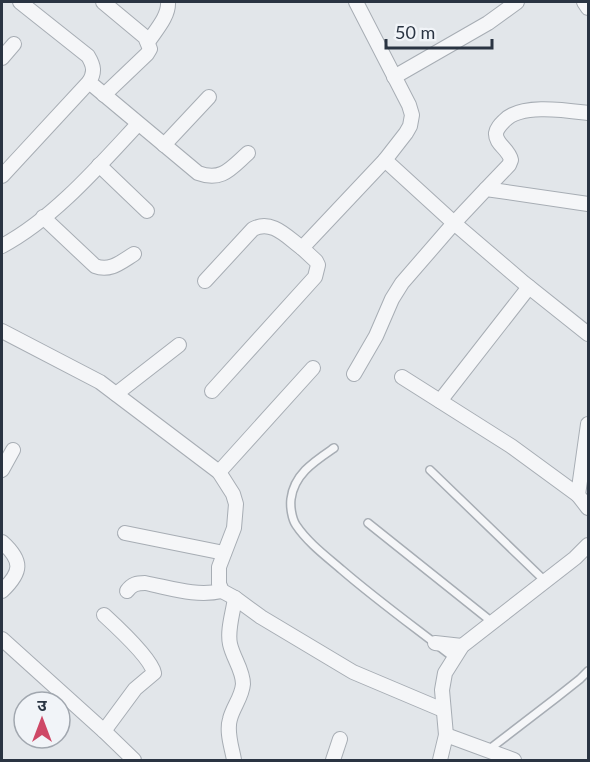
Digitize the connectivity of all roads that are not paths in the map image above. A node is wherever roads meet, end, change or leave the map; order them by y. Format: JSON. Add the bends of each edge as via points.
{"nodes":[{"id":1,"x":20,"y":2,"type":"edge"},
{"id":2,"x":103,"y":2,"type":"edge"},
{"id":3,"x":168,"y":2,"type":"edge"},
{"id":4,"x":356,"y":2,"type":"edge"},
{"id":5,"x":517,"y":2,"type":"edge"},
{"id":6,"x":584,"y":2,"type":"edge"},
{"id":7,"x":588,"y":8,"type":"edge"},
{"id":8,"x":148,"y":42,"type":"junction"},
{"id":9,"x":14,"y":44,"type":"dead end"},
{"id":10,"x":2,"y":58,"type":"edge"},
{"id":11,"x":394,"y":77,"type":"junction"},
{"id":12,"x":89,"y":82,"type":"junction"},
{"id":13,"x":104,"y":95,"type":"junction"},
{"id":14,"x":209,"y":97,"type":"dead end"},
{"id":15,"x":588,"y":113,"type":"edge"},
{"id":16,"x":138,"y":124,"type":"junction"},
{"id":17,"x":164,"y":145,"type":"junction"},
{"id":18,"x":248,"y":153,"type":"dead end"},
{"id":19,"x":385,"y":160,"type":"junction"},
{"id":20,"x":99,"y":165,"type":"junction"},
{"id":21,"x":2,"y":176,"type":"edge"},
{"id":22,"x":486,"y":189,"type":"junction"},
{"id":23,"x":588,"y":204,"type":"edge"},
{"id":24,"x":147,"y":211,"type":"dead end"},
{"id":25,"x":43,"y":217,"type":"junction"},
{"id":26,"x":454,"y":223,"type":"junction"},
{"id":27,"x":2,"y":246,"type":"edge"},
{"id":28,"x":302,"y":248,"type":"junction"},
{"id":29,"x":134,"y":254,"type":"dead end"},
{"id":30,"x":205,"y":281,"type":"dead end"},
{"id":31,"x":529,"y":287,"type":"junction"},
{"id":32,"x":2,"y":330,"type":"edge"},
{"id":33,"x":588,"y":334,"type":"edge"},
{"id":34,"x":179,"y":345,"type":"dead end"},
{"id":35,"x":313,"y":368,"type":"dead end"},
{"id":36,"x":354,"y":374,"type":"dead end"},
{"id":37,"x":402,"y":377,"type":"dead end"},
{"id":38,"x":212,"y":391,"type":"dead end"},
{"id":39,"x":116,"y":394,"type":"junction"},
{"id":40,"x":440,"y":401,"type":"junction"},
{"id":41,"x":588,"y":424,"type":"edge"},
{"id":42,"x":334,"y":448,"type":"dead end"},
{"id":43,"x":13,"y":450,"type":"dead end"},
{"id":44,"x":2,"y":470,"type":"edge"},
{"id":45,"x":430,"y":470,"type":"dead end"},
{"id":46,"x":219,"y":472,"type":"junction"},
{"id":47,"x":578,"y":495,"type":"junction"},
{"id":48,"x":588,"y":508,"type":"edge"},
{"id":49,"x":368,"y":523,"type":"dead end"},
{"id":50,"x":125,"y":533,"type":"dead end"},
{"id":51,"x":2,"y":542,"type":"edge"},
{"id":52,"x":588,"y":545,"type":"edge"},
{"id":53,"x":224,"y":553,"type":"junction"},
{"id":54,"x":545,"y":581,"type":"junction"},
{"id":55,"x":2,"y":591,"type":"edge"},
{"id":56,"x":127,"y":591,"type":"dead end"},
{"id":57,"x":222,"y":591,"type":"junction"},
{"id":58,"x":235,"y":598,"type":"junction"},
{"id":59,"x":104,"y":615,"type":"dead end"},
{"id":60,"x":492,"y":622,"type":"junction"},
{"id":61,"x":2,"y":639,"type":"edge"},
{"id":62,"x":435,"y":643,"type":"junction"},
{"id":63,"x":462,"y":646,"type":"junction"},
{"id":64,"x":454,"y":658,"type":"junction"},
{"id":65,"x":588,"y":671,"type":"edge"},
{"id":66,"x":443,"y":710,"type":"junction"},
{"id":67,"x":104,"y":731,"type":"junction"},
{"id":68,"x":446,"y":735,"type":"junction"},
{"id":69,"x":340,"y":739,"type":"dead end"},
{"id":70,"x":487,"y":751,"type":"junction"},
{"id":71,"x":134,"y":760,"type":"edge"},
{"id":72,"x":234,"y":760,"type":"edge"},
{"id":73,"x":333,"y":760,"type":"edge"},
{"id":74,"x":440,"y":760,"type":"edge"},
{"id":75,"x":514,"y":760,"type":"edge"}],
"edges":[{"from":1,"to":12,"type":"street","via":[[88,56],[94,73]]},
{"from":2,"to":8,"type":"street"},
{"from":3,"to":8,"type":"street","via":[[166,14]]},
{"from":4,"to":11,"type":"street"},
{"from":5,"to":11,"type":"street"},
{"from":6,"to":7,"type":"street"},
{"from":8,"to":13,"type":"street","via":[[147,54]]},
{"from":9,"to":10,"type":"street"},
{"from":11,"to":19,"type":"street","via":[[412,115],[406,133]]},
{"from":12,"to":13,"type":"street"},
{"from":12,"to":21,"type":"street"},
{"from":13,"to":16,"type":"street"},
{"from":14,"to":17,"type":"street"},
{"from":15,"to":22,"type":"street","via":[[529,110],[506,118],[496,135],[512,160]]},
{"from":16,"to":17,"type":"street"},
{"from":16,"to":20,"type":"street"},
{"from":17,"to":18,"type":"street","via":[[209,178],[221,176]]},
{"from":19,"to":26,"type":"street"},
{"from":19,"to":28,"type":"street"},
{"from":20,"to":24,"type":"street"},
{"from":20,"to":25,"type":"street"},
{"from":22,"to":23,"type":"street"},
{"from":22,"to":26,"type":"street"},
{"from":25,"to":27,"type":"street"},
{"from":25,"to":29,"type":"street","via":[[102,269]]},
{"from":26,"to":31,"type":"street"},
{"from":26,"to":36,"type":"street","via":[[402,283]]},
{"from":28,"to":30,"type":"street","via":[[277,229],[260,225]]},
{"from":28,"to":38,"type":"street","via":[[318,265],[315,277]]},
{"from":31,"to":33,"type":"street"},
{"from":31,"to":40,"type":"street"},
{"from":32,"to":39,"type":"street"},
{"from":34,"to":39,"type":"street"},
{"from":35,"to":46,"type":"street"},
{"from":37,"to":40,"type":"street"},
{"from":39,"to":46,"type":"street"},
{"from":40,"to":47,"type":"street"},
{"from":41,"to":47,"type":"street"},
{"from":42,"to":62,"type":"lane","via":[[300,475],[291,498],[295,524],[337,566]]},
{"from":43,"to":44,"type":"street"},
{"from":45,"to":54,"type":"lane"},
{"from":46,"to":53,"type":"street","via":[[236,504],[234,528]]},
{"from":47,"to":48,"type":"street"},
{"from":49,"to":60,"type":"lane"},
{"from":50,"to":53,"type":"street"},
{"from":51,"to":55,"type":"street","via":[[15,556],[17,565],[14,579]]},
{"from":52,"to":54,"type":"street"},
{"from":53,"to":57,"type":"street","via":[[218,576]]},
{"from":54,"to":60,"type":"street"},
{"from":56,"to":57,"type":"street","via":[[140,583],[196,594]]},
{"from":57,"to":58,"type":"street"},
{"from":58,"to":66,"type":"street","via":[[353,672]]},
{"from":58,"to":72,"type":"street","via":[[229,635],[243,685],[229,721]]},
{"from":59,"to":67,"type":"street","via":[[154,673],[135,688]]},
{"from":60,"to":63,"type":"street"},
{"from":61,"to":67,"type":"street"},
{"from":62,"to":63,"type":"street"},
{"from":62,"to":64,"type":"lane"},
{"from":63,"to":64,"type":"street"},
{"from":64,"to":66,"type":"street","via":[[445,673]]},
{"from":65,"to":70,"type":"lane"},
{"from":66,"to":68,"type":"street"},
{"from":67,"to":71,"type":"street"},
{"from":68,"to":70,"type":"street"},
{"from":68,"to":74,"type":"street"},
{"from":69,"to":73,"type":"street"},
{"from":70,"to":75,"type":"street"}]}
